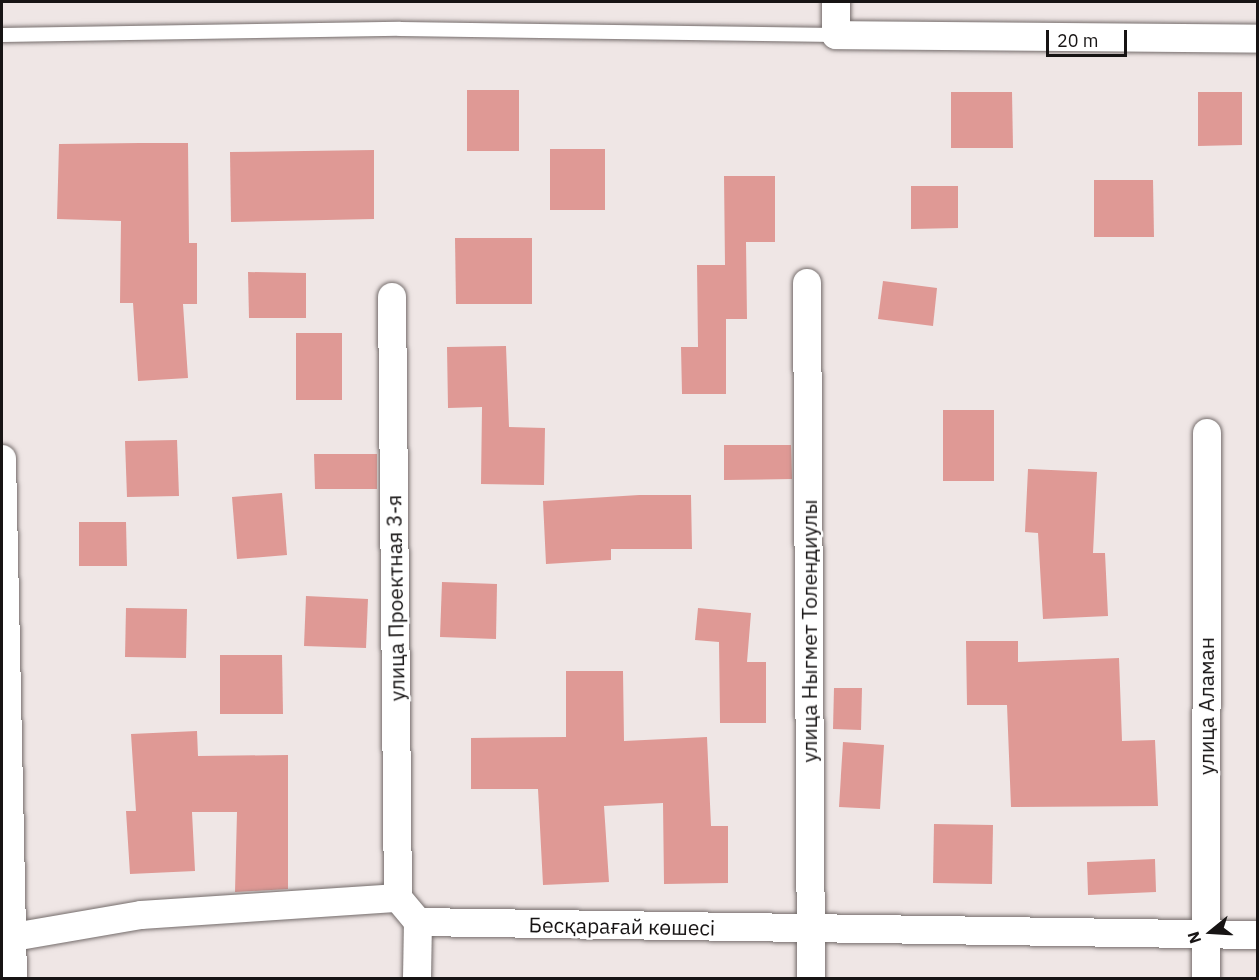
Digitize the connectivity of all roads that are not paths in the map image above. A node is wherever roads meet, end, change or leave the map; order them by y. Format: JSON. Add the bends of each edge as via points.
{"nodes":[{"id":1,"x":836,"y":2,"type":"edge"},
{"id":2,"x":2,"y":35,"type":"edge"},
{"id":3,"x":836,"y":35,"type":"junction"},
{"id":4,"x":1257,"y":39,"type":"edge"},
{"id":5,"x":807,"y":283,"type":"dead end"},
{"id":6,"x":392,"y":297,"type":"dead end"},
{"id":7,"x":1207,"y":433,"type":"dead end"},
{"id":8,"x":2,"y":459,"type":"edge"},
{"id":9,"x":398,"y":898,"type":"junction"},
{"id":10,"x":418,"y":922,"type":"junction"},
{"id":11,"x":811,"y":930,"type":"junction"},
{"id":12,"x":1206,"y":935,"type":"junction"},
{"id":13,"x":1257,"y":935,"type":"edge"},
{"id":14,"x":7,"y":939,"type":"edge"},
{"id":15,"x":13,"y":978,"type":"edge"},
{"id":16,"x":417,"y":978,"type":"edge"},
{"id":17,"x":811,"y":978,"type":"edge"},
{"id":18,"x":1206,"y":978,"type":"edge"}],
"edges":[{"from":1,"to":3,"type":"street"},
{"from":2,"to":3,"type":"lane","via":[[400,29]]},
{"from":3,"to":4,"type":"street"},
{"from":5,"to":11,"type":"street","name":"улица Ныгмет Толендиулы"},
{"from":6,"to":9,"type":"street","name":"улица Проектная 3-я"},
{"from":7,"to":12,"type":"street","name":"улица Аламан"},
{"from":8,"to":14,"type":"street"},
{"from":9,"to":10,"type":"street"},
{"from":9,"to":14,"type":"street","via":[[141,915]]},
{"from":10,"to":11,"type":"street","name":"Бесқарағай көшесі"},
{"from":10,"to":16,"type":"street"},
{"from":11,"to":12,"type":"street","name":"Бесқарағай көшесі"},
{"from":11,"to":17,"type":"street","name":"улица Ныгмет Толендиулы"},
{"from":12,"to":13,"type":"street","name":"Бесқарағай көшесі"},
{"from":12,"to":18,"type":"street","name":"улица Аламан"},
{"from":14,"to":15,"type":"street"}]}
